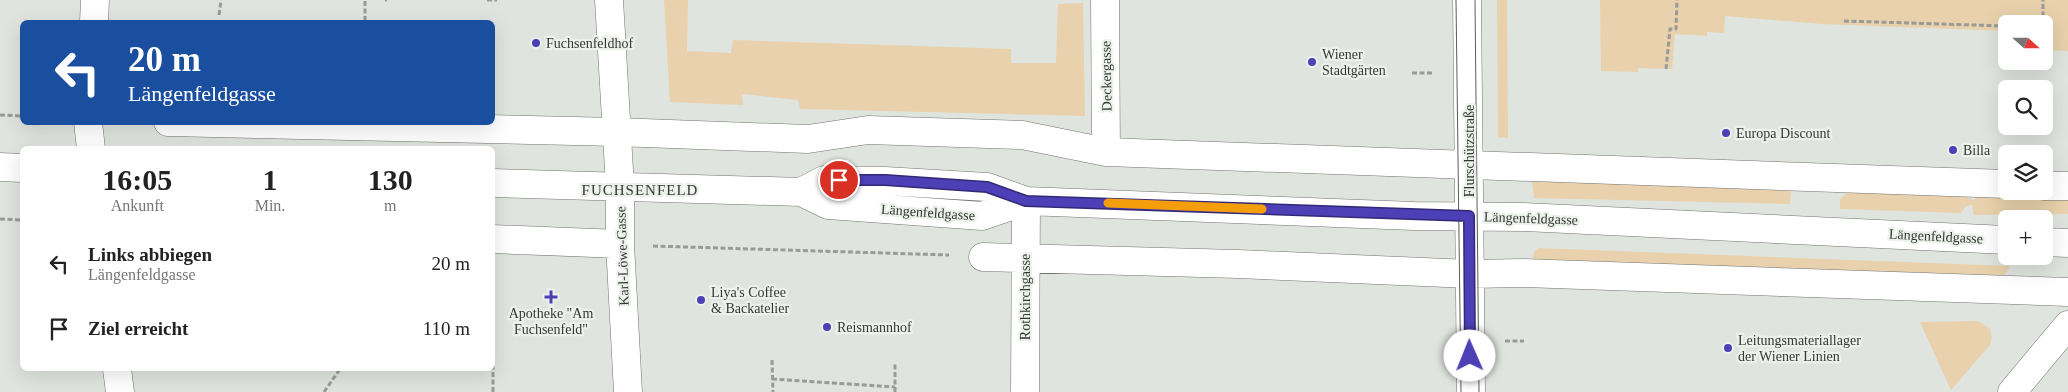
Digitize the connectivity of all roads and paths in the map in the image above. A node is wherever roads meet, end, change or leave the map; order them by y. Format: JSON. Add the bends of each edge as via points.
{"nodes":[{"id":1,"x":95,"y":0,"type":"edge"},
{"id":2,"x":221,"y":0,"type":"edge"},
{"id":3,"x":365,"y":0,"type":"edge"},
{"id":4,"x":487,"y":0,"type":"edge"},
{"id":5,"x":497,"y":0,"type":"edge"},
{"id":6,"x":609,"y":0,"type":"edge"},
{"id":7,"x":1105,"y":0,"type":"edge"},
{"id":8,"x":1467,"y":0,"type":"edge"},
{"id":9,"x":1677,"y":0,"type":"edge"},
{"id":10,"x":2043,"y":0,"type":"edge"},
{"id":11,"x":219,"y":15,"type":"dead end"},
{"id":12,"x":2043,"y":15,"type":"edge"},
{"id":13,"x":94,"y":20,"type":"edge"},
{"id":14,"x":364,"y":20,"type":"edge"},
{"id":15,"x":1844,"y":21,"type":"dead end"},
{"id":16,"x":1998,"y":26,"type":"edge"},
{"id":17,"x":1666,"y":69,"type":"dead end"},
{"id":18,"x":1412,"y":73,"type":"dead end"},
{"id":19,"x":1438,"y":73,"type":"dead end"},
{"id":20,"x":0,"y":115,"type":"edge"},
{"id":21,"x":20,"y":116,"type":"edge"},
{"id":22,"x":88,"y":125,"type":"edge"},
{"id":23,"x":303,"y":125,"type":"edge"},
{"id":24,"x":617,"y":132,"type":"junction"},
{"id":25,"x":91,"y":146,"type":"edge"},
{"id":26,"x":1106,"y":152,"type":"junction"},
{"id":27,"x":1468,"y":163,"type":"junction"},
{"id":28,"x":0,"y":167,"type":"edge"},
{"id":29,"x":20,"y":168,"type":"edge"},
{"id":30,"x":495,"y":183,"type":"edge"},
{"id":31,"x":1998,"y":184,"type":"edge"},
{"id":32,"x":2053,"y":186,"type":"edge"},
{"id":33,"x":2068,"y":186,"type":"edge"},
{"id":34,"x":620,"y":187,"type":"junction"},
{"id":35,"x":1026,"y":201,"type":"junction"},
{"id":36,"x":1469,"y":216,"type":"junction"},
{"id":37,"x":0,"y":219,"type":"edge"},
{"id":38,"x":20,"y":220,"type":"edge"},
{"id":39,"x":495,"y":239,"type":"edge"},
{"id":40,"x":1998,"y":240,"type":"edge"},
{"id":41,"x":2053,"y":242,"type":"edge"},
{"id":42,"x":2068,"y":243,"type":"edge"},
{"id":43,"x":620,"y":244,"type":"junction"},
{"id":44,"x":982,"y":256,"type":"joint"},
{"id":45,"x":1026,"y":258,"type":"junction"},
{"id":46,"x":1470,"y":274,"type":"junction"},
{"id":47,"x":2068,"y":292,"type":"edge"},
{"id":48,"x":2068,"y":325,"type":"edge"},
{"id":49,"x":772,"y":360,"type":"dead end"},
{"id":50,"x":895,"y":364,"type":"dead end"},
{"id":51,"x":117,"y":371,"type":"edge"},
{"id":52,"x":339,"y":371,"type":"edge"},
{"id":53,"x":493,"y":371,"type":"edge"},
{"id":54,"x":772,"y":379,"type":"junction"},
{"id":55,"x":895,"y":387,"type":"junction"},
{"id":56,"x":120,"y":392,"type":"edge"},
{"id":57,"x":324,"y":392,"type":"edge"},
{"id":58,"x":493,"y":392,"type":"edge"},
{"id":59,"x":628,"y":392,"type":"edge"},
{"id":60,"x":773,"y":392,"type":"edge"},
{"id":61,"x":895,"y":392,"type":"edge"},
{"id":62,"x":1025,"y":392,"type":"edge"},
{"id":63,"x":1471,"y":392,"type":"edge"},
{"id":64,"x":2012,"y":392,"type":"edge"}],
"edges":[{"from":1,"to":13,"type":"street"},
{"from":2,"to":11,"type":"path"},
{"from":3,"to":14,"type":"path"},
{"from":4,"to":5,"type":"path"},
{"from":6,"to":24,"type":"street","name":"Karl-Löwe-Gasse"},
{"from":7,"to":26,"type":"street","name":"Deckergasse"},
{"from":8,"to":27,"type":"street","name":"Flurschützstraße"},
{"from":9,"to":17,"type":"path","via":[[1676,29],[1670,29]]},
{"from":10,"to":12,"type":"path"},
{"from":15,"to":16,"type":"path"},
{"from":18,"to":19,"type":"path"},
{"from":20,"to":21,"type":"path"},
{"from":22,"to":25,"type":"street"},
{"from":23,"to":24,"type":"street"},
{"from":24,"to":26,"type":"street","via":[[808,139],[868,130],[1022,135]]},
{"from":24,"to":34,"type":"street","name":"Karl-Löwe-Gasse"},
{"from":26,"to":27,"type":"street"},
{"from":27,"to":31,"type":"street"},
{"from":27,"to":36,"type":"street","name":"Flurschützstraße"},
{"from":28,"to":29,"type":"street"},
{"from":30,"to":34,"type":"street","name":"Längenfeldgasse"},
{"from":32,"to":33,"type":"street"},
{"from":34,"to":35,"type":"street","name":"Längenfeldgasse","via":[[801,192],[828,205],[982,216]]},
{"from":34,"to":43,"type":"street","name":"Karl-Löwe-Gasse"},
{"from":35,"to":36,"type":"street","name":"Längenfeldgasse"},
{"from":35,"to":45,"type":"street","name":"Rothkirchgasse"},
{"from":36,"to":40,"type":"street","name":"Längenfeldgasse"},
{"from":36,"to":46,"type":"street","name":"Flurschützstraße"},
{"from":37,"to":38,"type":"path"},
{"from":39,"to":43,"type":"street"},
{"from":41,"to":42,"type":"street"},
{"from":43,"to":44,"type":"path"},
{"from":43,"to":59,"type":"street","name":"Karl-Löwe-Gasse"},
{"from":44,"to":45,"type":"street"},
{"from":45,"to":46,"type":"street"},
{"from":45,"to":62,"type":"street","name":"Rothkirchgasse"},
{"from":46,"to":47,"type":"street"},
{"from":46,"to":63,"type":"street","name":"Flurschützstraße"},
{"from":48,"to":64,"type":"street"},
{"from":49,"to":54,"type":"path"},
{"from":50,"to":55,"type":"path"},
{"from":51,"to":56,"type":"street"},
{"from":52,"to":57,"type":"path"},
{"from":53,"to":58,"type":"path"},
{"from":54,"to":55,"type":"path"},
{"from":54,"to":60,"type":"path"},
{"from":55,"to":61,"type":"path"}]}
